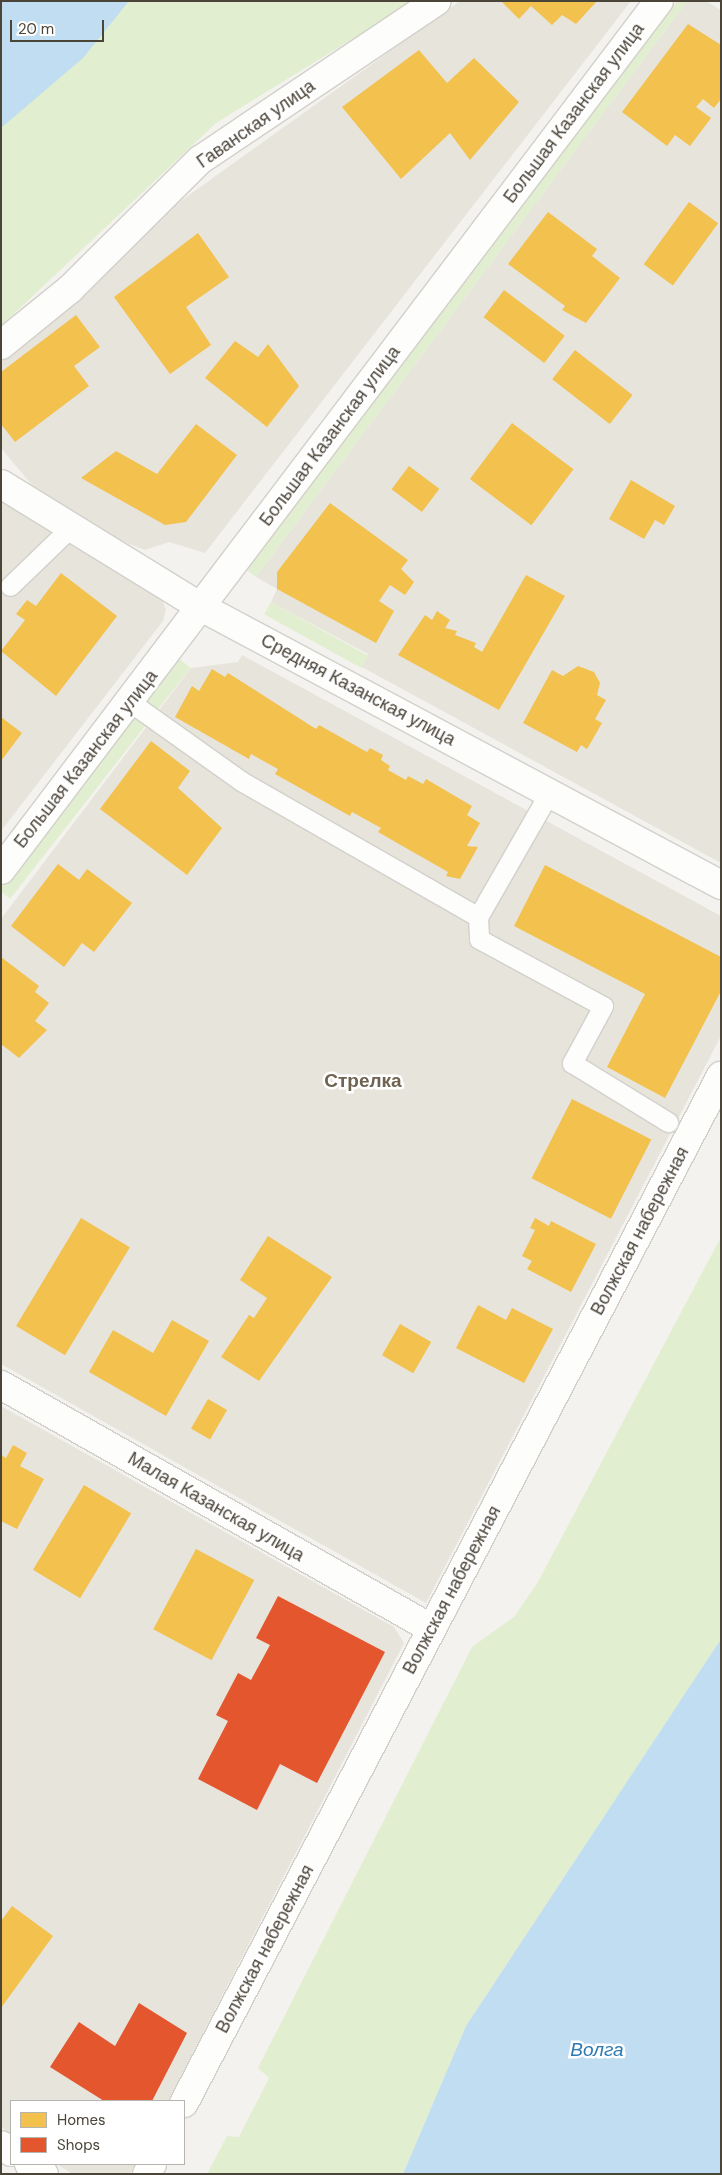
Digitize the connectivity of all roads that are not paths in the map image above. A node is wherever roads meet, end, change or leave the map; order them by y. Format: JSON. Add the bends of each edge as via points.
{"nodes":[{"id":1,"x":437,"y":1,"type":"edge"},
{"id":2,"x":658,"y":1,"type":"edge"},
{"id":3,"x":1,"y":345,"type":"edge"},
{"id":4,"x":1,"y":484,"type":"edge"},
{"id":5,"x":69,"y":529,"type":"junction"},
{"id":6,"x":10,"y":586,"type":"dead end"},
{"id":7,"x":201,"y":607,"type":"junction"},
{"id":8,"x":130,"y":702,"type":"junction"},
{"id":9,"x":549,"y":793,"type":"junction"},
{"id":10,"x":1,"y":870,"type":"edge"},
{"id":11,"x":721,"y":886,"type":"edge"},
{"id":12,"x":478,"y":917,"type":"junction"},
{"id":13,"x":721,"y":1076,"type":"edge"},
{"id":14,"x":668,"y":1122,"type":"dead end"},
{"id":15,"x":1,"y":1385,"type":"edge"},
{"id":16,"x":432,"y":1629,"type":"junction"},
{"id":17,"x":185,"y":2101,"type":"edge"},
{"id":18,"x":30,"y":2165,"type":"edge"},
{"id":19,"x":44,"y":2174,"type":"edge"}],
"edges":[{"from":1,"to":3,"type":"street","name":"Гаванская улица","via":[[200,160],[70,289]]},
{"from":2,"to":7,"type":"street","name":"Большая Казанская улица"},
{"from":4,"to":5,"type":"street","name":"Средняя Казанская улица"},
{"from":5,"to":6,"type":"lane"},
{"from":5,"to":7,"type":"street","name":"Средняя Казанская улица"},
{"from":7,"to":8,"type":"street","name":"Большая Казанская улица"},
{"from":7,"to":9,"type":"street","name":"Средняя Казанская улица"},
{"from":8,"to":10,"type":"street","name":"Большая Казанская улица"},
{"from":8,"to":12,"type":"lane","via":[[241,782]]},
{"from":9,"to":11,"type":"street","name":"Средняя Казанская улица"},
{"from":9,"to":12,"type":"lane"},
{"from":12,"to":14,"type":"lane","via":[[478,939],[603,1006],[572,1063]]},
{"from":13,"to":16,"type":"street","name":"Волжская набережная"},
{"from":15,"to":16,"type":"street","name":"Малая Казанская улица"},
{"from":16,"to":17,"type":"street","name":"Волжская набережная"},
{"from":18,"to":19,"type":"street"}]}
